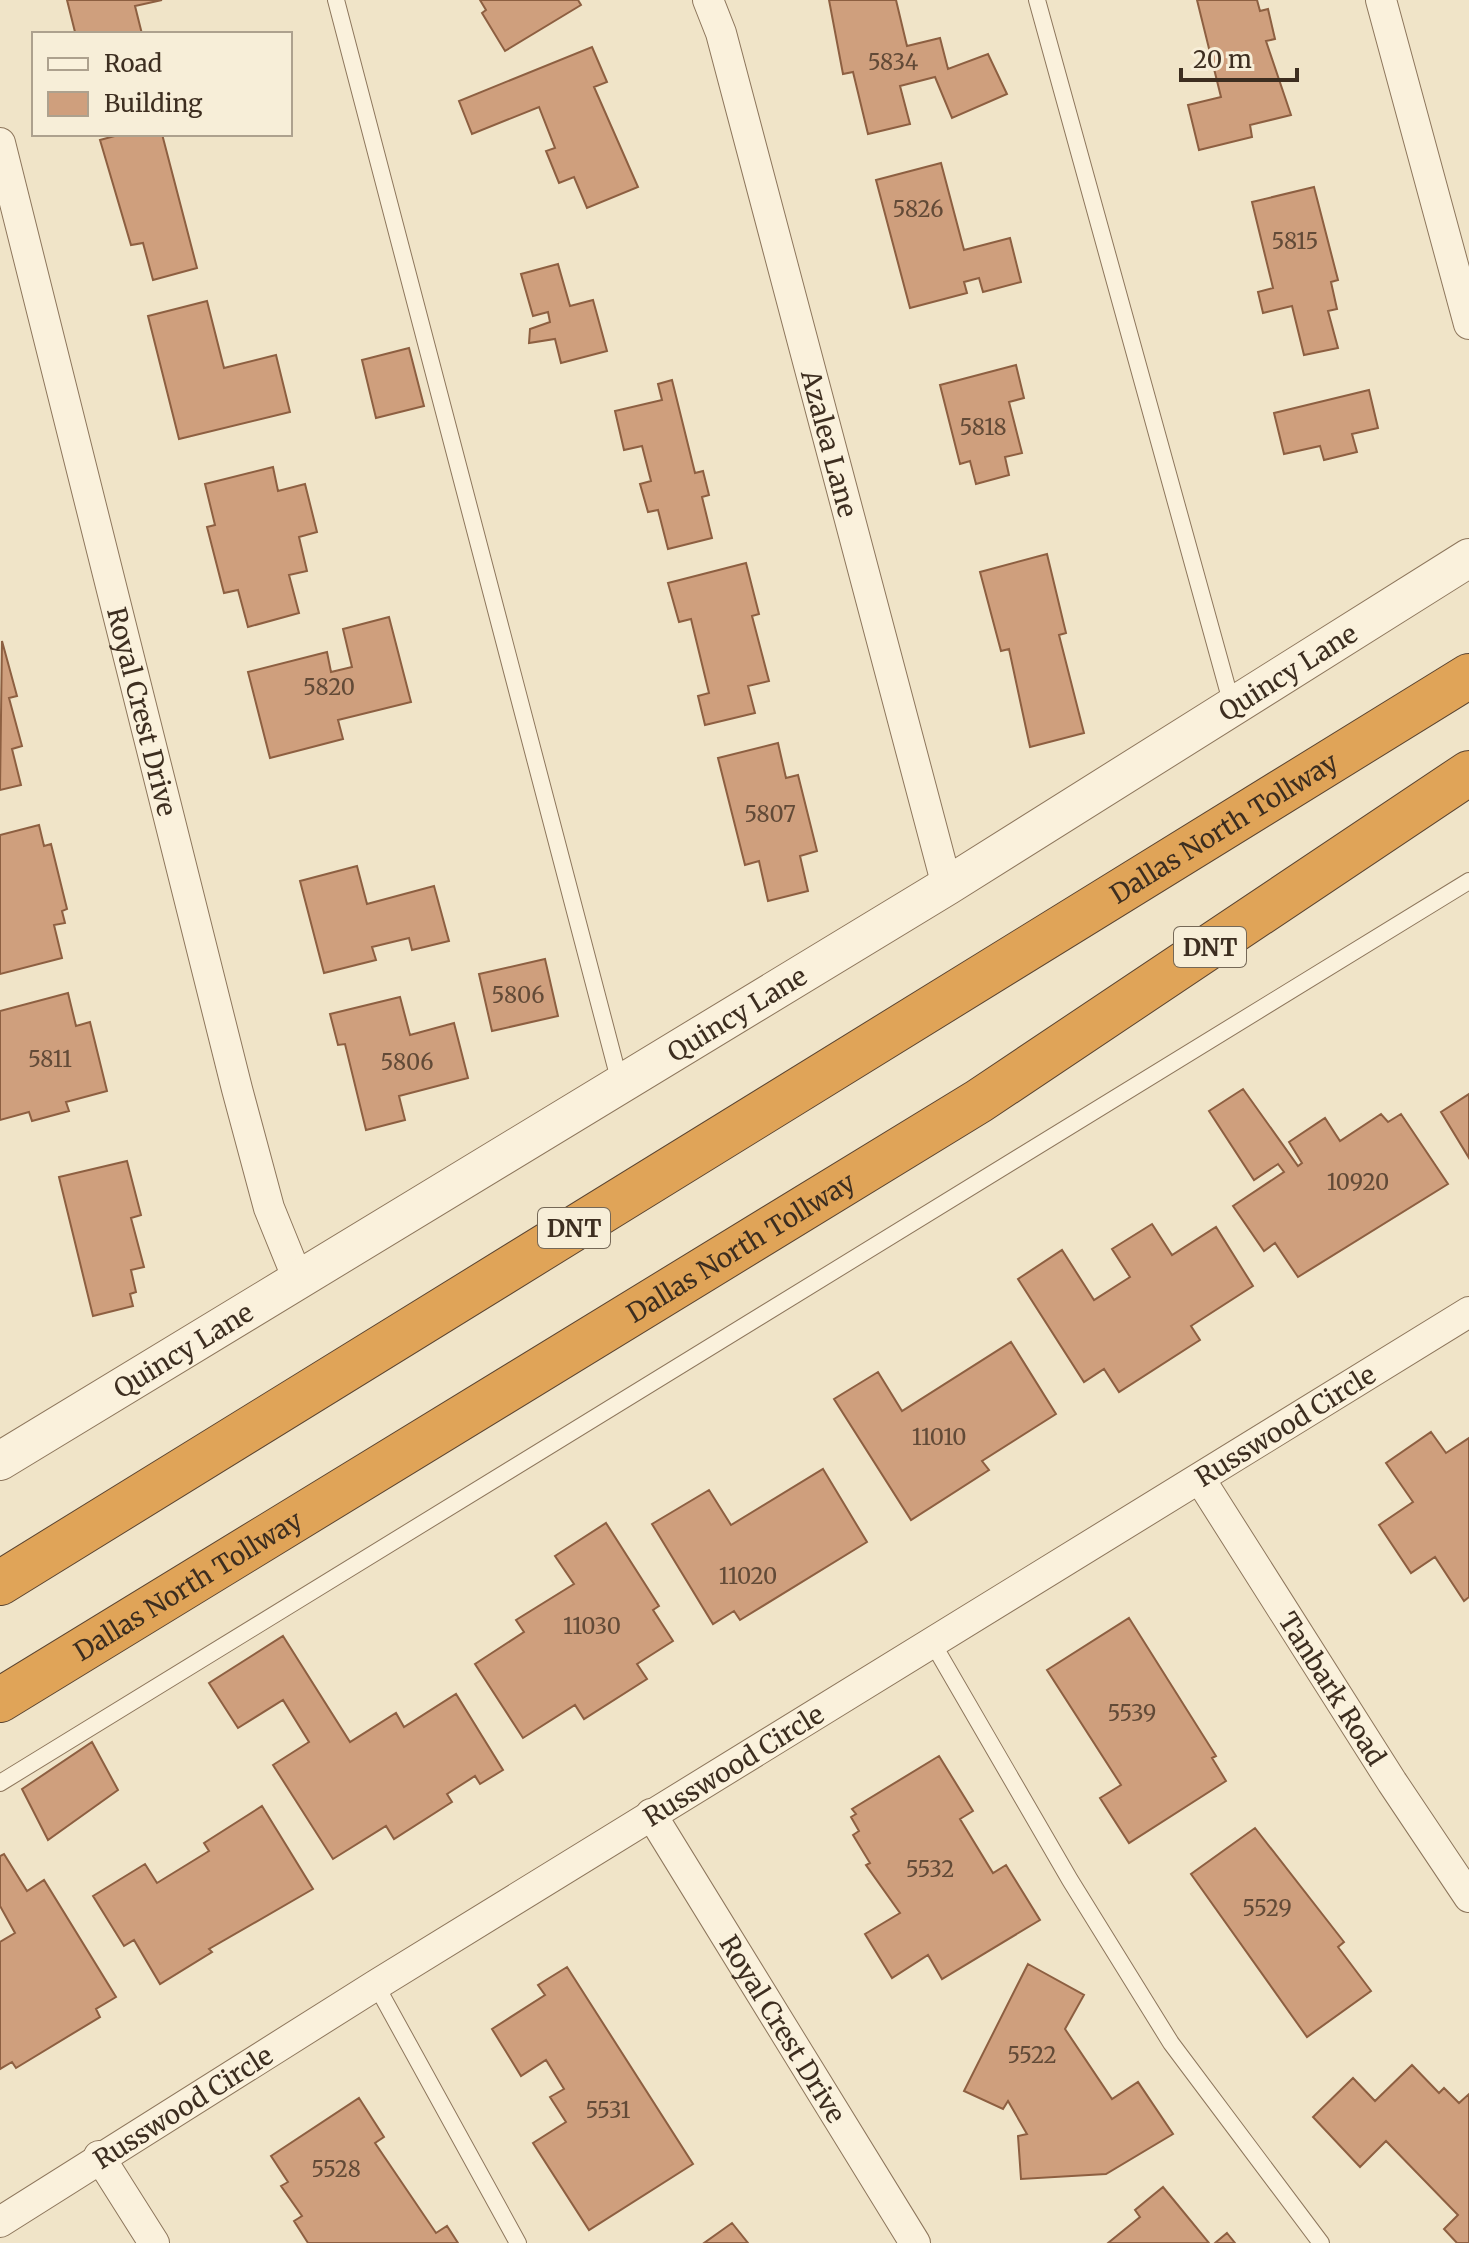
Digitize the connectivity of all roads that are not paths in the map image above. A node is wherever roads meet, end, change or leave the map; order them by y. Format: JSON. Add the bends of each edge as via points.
{"nodes":[{"id":1,"x":336,"y":0,"type":"edge"},
{"id":2,"x":708,"y":0,"type":"edge"},
{"id":3,"x":1037,"y":0,"type":"edge"},
{"id":4,"x":1381,"y":0,"type":"edge"},
{"id":5,"x":0,"y":143,"type":"edge"},
{"id":6,"x":1469,"y":324,"type":"edge"},
{"id":7,"x":1469,"y":558,"type":"edge"},
{"id":8,"x":1469,"y":649,"type":"edge"},
{"id":9,"x":1469,"y":676,"type":"edge"},
{"id":10,"x":1232,"y":707,"type":"junction"},
{"id":11,"x":1400,"y":719,"type":"junction"},
{"id":12,"x":1460,"y":781,"type":"edge"},
{"id":13,"x":1469,"y":881,"type":"edge"},
{"id":14,"x":947,"y":886,"type":"junction"},
{"id":15,"x":620,"y":1083,"type":"junction"},
{"id":16,"x":297,"y":1277,"type":"junction"},
{"id":17,"x":1469,"y":1312,"type":"edge"},
{"id":18,"x":0,"y":1461,"type":"edge"},
{"id":19,"x":1200,"y":1479,"type":"junction"},
{"id":20,"x":0,"y":1583,"type":"edge"},
{"id":21,"x":932,"y":1642,"type":"junction"},
{"id":22,"x":0,"y":1700,"type":"edge"},
{"id":23,"x":0,"y":1783,"type":"edge"},
{"id":24,"x":651,"y":1814,"type":"junction"},
{"id":25,"x":1469,"y":1897,"type":"edge"},
{"id":26,"x":376,"y":1985,"type":"junction"},
{"id":27,"x":99,"y":2156,"type":"junction"},
{"id":28,"x":0,"y":2222,"type":"edge"},
{"id":29,"x":154,"y":2243,"type":"edge"},
{"id":30,"x":518,"y":2243,"type":"edge"},
{"id":31,"x":915,"y":2243,"type":"edge"},
{"id":32,"x":1321,"y":2243,"type":"edge"}],
"edges":[{"from":1,"to":15,"type":"lane"},
{"from":2,"to":14,"type":"street","name":"Azalea Lane"},
{"from":3,"to":10,"type":"lane"},
{"from":4,"to":6,"type":"street"},
{"from":5,"to":16,"type":"street","name":"Royal Crest Drive","via":[[237,1089],[269,1208]]},
{"from":7,"to":10,"type":"street","name":"Quincy Lane"},
{"from":8,"to":11,"type":"highway"},
{"from":9,"to":11,"type":"highway","name":"Dallas North Tollway","number":"DNT"},
{"from":10,"to":14,"type":"street","name":"Quincy Lane"},
{"from":11,"to":20,"type":"highway","name":"Dallas North Tollway","number":"DNT"},
{"from":12,"to":22,"type":"highway","name":"Dallas North Tollway","number":"DNT","via":[[979,1101]]},
{"from":13,"to":23,"type":"lane"},
{"from":14,"to":15,"type":"street","name":"Quincy Lane"},
{"from":15,"to":16,"type":"street","name":"Quincy Lane"},
{"from":16,"to":18,"type":"street","name":"Quincy Lane"},
{"from":17,"to":19,"type":"street","name":"Russwood Circle"},
{"from":19,"to":21,"type":"street","name":"Russwood Circle"},
{"from":19,"to":25,"type":"street","name":"Tanbark Road"},
{"from":21,"to":24,"type":"street","name":"Russwood Circle"},
{"from":21,"to":32,"type":"lane","via":[[1171,2043]]},
{"from":24,"to":26,"type":"street","name":"Russwood Circle"},
{"from":24,"to":31,"type":"street","name":"Royal Crest Drive"},
{"from":26,"to":27,"type":"street","name":"Russwood Circle"},
{"from":26,"to":30,"type":"lane"},
{"from":27,"to":28,"type":"street","name":"Russwood Circle"},
{"from":27,"to":29,"type":"street"}]}
